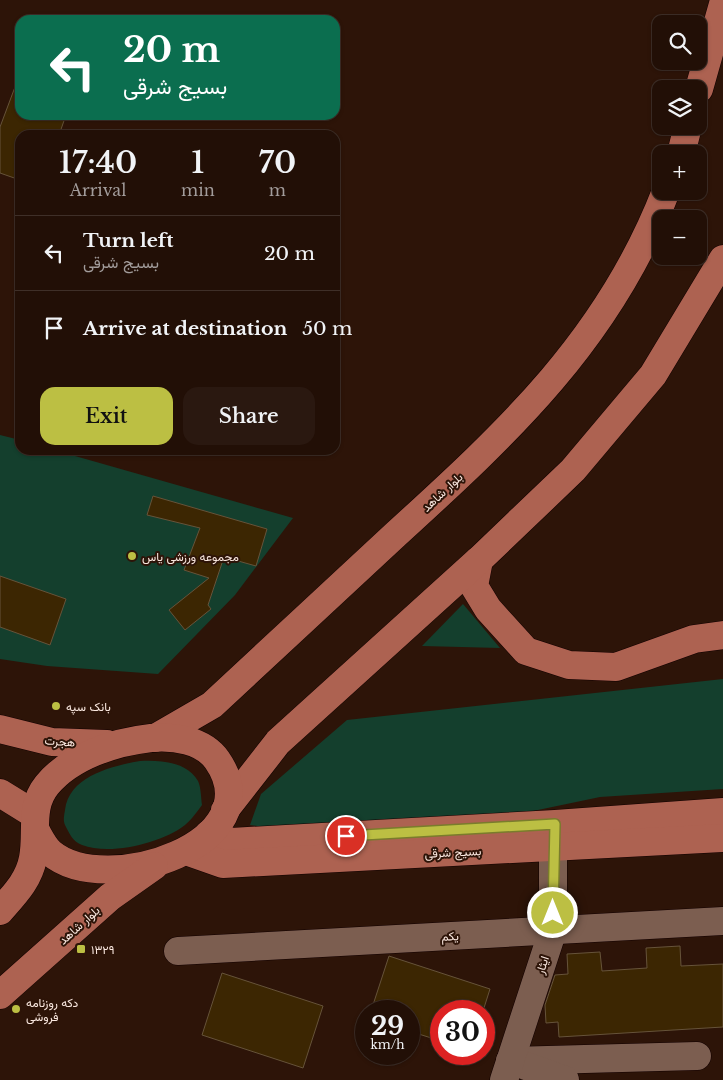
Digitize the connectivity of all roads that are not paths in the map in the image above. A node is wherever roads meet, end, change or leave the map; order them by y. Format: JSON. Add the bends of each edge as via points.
{"nodes":[{"id":1,"x":723,"y":4,"type":"edge"},
{"id":2,"x":702,"y":80,"type":"edge"},
{"id":3,"x":663,"y":200,"type":"edge"},
{"id":4,"x":723,"y":259,"type":"edge"},
{"id":5,"x":479,"y":560,"type":"junction"},
{"id":6,"x":723,"y":634,"type":"edge"},
{"id":7,"x":0,"y":729,"type":"edge"},
{"id":8,"x":155,"y":738,"type":"junction"},
{"id":9,"x":121,"y":744,"type":"junction"},
{"id":10,"x":0,"y":793,"type":"edge"},
{"id":11,"x":225,"y":810,"type":"junction"},
{"id":12,"x":723,"y":812,"type":"edge"},
{"id":13,"x":35,"y":823,"type":"junction"},
{"id":14,"x":209,"y":834,"type":"junction"},
{"id":15,"x":554,"y":835,"type":"junction"},
{"id":16,"x":723,"y":838,"type":"edge"},
{"id":17,"x":174,"y":856,"type":"junction"},
{"id":18,"x":0,"y":911,"type":"edge"},
{"id":19,"x":723,"y":921,"type":"edge"},
{"id":20,"x":553,"y":930,"type":"junction"},
{"id":21,"x":178,"y":951,"type":"dead end"},
{"id":22,"x":0,"y":994,"type":"edge"},
{"id":23,"x":697,"y":1056,"type":"dead end"},
{"id":24,"x":507,"y":1070,"type":"edge"},
{"id":25,"x":565,"y":1080,"type":"edge"}],
"edges":[{"from":1,"to":2,"type":"main road"},
{"from":3,"to":8,"type":"main road","name":"بلوار شاهد","via":[[651,231],[617,294],[575,353],[519,419],[212,705]]},
{"from":4,"to":5,"type":"main road","via":[[653,375],[573,470]]},
{"from":5,"to":6,"type":"main road","via":[[474,586],[488,610],[526,651],[569,665],[616,667],[694,640]]},
{"from":5,"to":11,"type":"main road","via":[[278,742]]},
{"from":7,"to":9,"type":"main road","name":"هجرت","via":[[52,742]]},
{"from":8,"to":9,"type":"main road"},
{"from":8,"to":11,"type":"main road","via":[[196,744],[214,756],[221,766],[230,794]]},
{"from":9,"to":13,"type":"main road","via":[[84,757],[61,772],[46,786],[37,802]]},
{"from":10,"to":13,"type":"main road"},
{"from":11,"to":14,"type":"main road"},
{"from":12,"to":15,"type":"main road","name":"بسیج شرقی"},
{"from":13,"to":17,"type":"main road","via":[[50,853],[64,861],[102,871],[132,868]]},
{"from":13,"to":18,"type":"main road","via":[[33,858],[26,882]]},
{"from":14,"to":15,"type":"main road","name":"بسیج شرقی","via":[[231,842]]},
{"from":14,"to":17,"type":"main road"},
{"from":15,"to":16,"type":"main road","name":"بسیج شرقی"},
{"from":15,"to":17,"type":"main road","name":"بسیج شرقی","via":[[223,864]]},
{"from":15,"to":20,"type":"street","name":"ایثار"},
{"from":17,"to":22,"type":"main road","name":"بلوار شاهد","via":[[110,897]]},
{"from":19,"to":20,"type":"street","name":"یکم"},
{"from":20,"to":21,"type":"street","name":"یکم"},
{"from":20,"to":24,"type":"street","name":"ایثار"},
{"from":23,"to":24,"type":"street"},
{"from":24,"to":25,"type":"street"}]}
